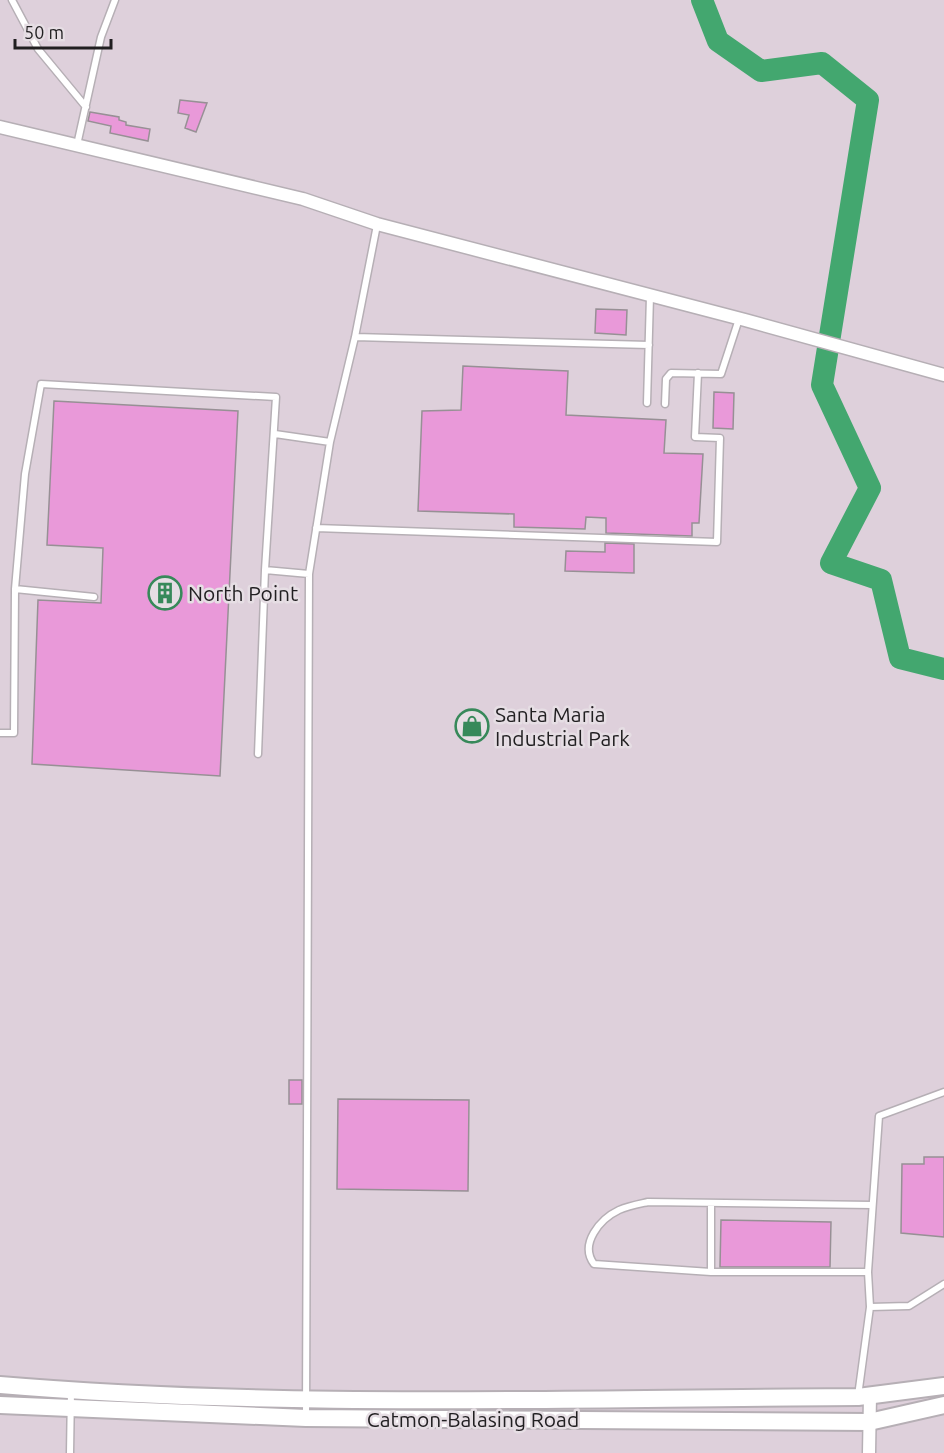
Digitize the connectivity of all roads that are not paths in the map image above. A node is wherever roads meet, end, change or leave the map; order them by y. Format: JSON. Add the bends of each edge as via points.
{"nodes":[{"id":1,"x":12,"y":0,"type":"edge"},
{"id":2,"x":115,"y":0,"type":"edge"},
{"id":3,"x":86,"y":107,"type":"junction"},
{"id":4,"x":0,"y":127,"type":"edge"},
{"id":5,"x":77,"y":145,"type":"junction"},
{"id":6,"x":377,"y":224,"type":"junction"},
{"id":7,"x":650,"y":295,"type":"junction"},
{"id":8,"x":739,"y":318,"type":"junction"},
{"id":9,"x":355,"y":337,"type":"junction"},
{"id":10,"x":649,"y":345,"type":"junction"},
{"id":11,"x":698,"y":373,"type":"junction"},
{"id":12,"x":944,"y":375,"type":"edge"},
{"id":13,"x":647,"y":404,"type":"dead end"},
{"id":14,"x":665,"y":404,"type":"dead end"},
{"id":15,"x":275,"y":434,"type":"junction"},
{"id":16,"x":330,"y":442,"type":"junction"},
{"id":17,"x":316,"y":528,"type":"junction"},
{"id":18,"x":265,"y":570,"type":"junction"},
{"id":19,"x":309,"y":574,"type":"junction"},
{"id":20,"x":15,"y":589,"type":"junction"},
{"id":21,"x":94,"y":597,"type":"dead end"},
{"id":22,"x":0,"y":733,"type":"edge"},
{"id":23,"x":258,"y":754,"type":"dead end"},
{"id":24,"x":944,"y":1092,"type":"edge"},
{"id":25,"x":711,"y":1204,"type":"junction"},
{"id":26,"x":872,"y":1205,"type":"junction"},
{"id":27,"x":711,"y":1272,"type":"junction"},
{"id":28,"x":868,"y":1272,"type":"junction"},
{"id":29,"x":944,"y":1284,"type":"edge"},
{"id":30,"x":870,"y":1307,"type":"junction"},
{"id":31,"x":0,"y":1385,"type":"edge"},
{"id":32,"x":944,"y":1386,"type":"edge"},
{"id":33,"x":71,"y":1391,"type":"junction"},
{"id":34,"x":864,"y":1397,"type":"junction"},
{"id":35,"x":307,"y":1399,"type":"junction"},
{"id":36,"x":0,"y":1405,"type":"edge"},
{"id":37,"x":944,"y":1405,"type":"edge"},
{"id":38,"x":70,"y":1410,"type":"junction"},
{"id":39,"x":306,"y":1418,"type":"junction"},
{"id":40,"x":869,"y":1422,"type":"junction"},
{"id":41,"x":70,"y":1453,"type":"edge"},
{"id":42,"x":869,"y":1453,"type":"edge"}],
"edges":[{"from":1,"to":3,"type":"lane","via":[[38,49]]},
{"from":2,"to":3,"type":"lane","via":[[101,37]]},
{"from":3,"to":5,"type":"lane"},
{"from":4,"to":5,"type":"street"},
{"from":5,"to":6,"type":"street","via":[[303,199]]},
{"from":6,"to":7,"type":"street"},
{"from":6,"to":9,"type":"lane"},
{"from":7,"to":8,"type":"street"},
{"from":7,"to":10,"type":"lane"},
{"from":8,"to":11,"type":"lane","via":[[721,374]]},
{"from":8,"to":12,"type":"street"},
{"from":9,"to":10,"type":"lane"},
{"from":9,"to":16,"type":"lane"},
{"from":10,"to":13,"type":"lane"},
{"from":11,"to":14,"type":"lane","via":[[668,375]]},
{"from":11,"to":17,"type":"lane","via":[[695,437],[720,438],[717,542]]},
{"from":15,"to":16,"type":"lane"},
{"from":15,"to":18,"type":"lane"},
{"from":15,"to":20,"type":"lane","via":[[276,397],[41,384],[25,474]]},
{"from":16,"to":17,"type":"lane"},
{"from":17,"to":19,"type":"lane"},
{"from":18,"to":19,"type":"lane"},
{"from":18,"to":23,"type":"lane"},
{"from":19,"to":35,"type":"lane"},
{"from":20,"to":21,"type":"lane"},
{"from":20,"to":22,"type":"lane","via":[[14,733]]},
{"from":24,"to":26,"type":"lane","via":[[879,1116]]},
{"from":25,"to":26,"type":"lane"},
{"from":25,"to":27,"type":"lane"},
{"from":25,"to":27,"type":"lane","via":[[648,1202],[619,1210],[596,1228],[589,1240],[589,1257],[594,1264]]},
{"from":26,"to":28,"type":"lane"},
{"from":27,"to":28,"type":"lane"},
{"from":28,"to":30,"type":"lane"},
{"from":29,"to":30,"type":"lane","via":[[909,1306]]},
{"from":30,"to":34,"type":"lane"},
{"from":31,"to":33,"type":"street","name":"Catmon-Balasing Road"},
{"from":32,"to":34,"type":"street","name":"Catmon-Balasing Road"},
{"from":33,"to":35,"type":"street","name":"Catmon-Balasing Road"},
{"from":33,"to":38,"type":"lane"},
{"from":34,"to":35,"type":"street","name":"Catmon-Balasing Road"},
{"from":34,"to":40,"type":"street"},
{"from":35,"to":39,"type":"lane"},
{"from":36,"to":38,"type":"street","name":"Catmon-Balasing Road"},
{"from":37,"to":40,"type":"street","name":"Catmon-Balasing Road"},
{"from":38,"to":39,"type":"street","name":"Catmon-Balasing Road"},
{"from":38,"to":41,"type":"lane"},
{"from":39,"to":40,"type":"street","name":"Catmon-Balasing Road"},
{"from":40,"to":42,"type":"street"}]}
